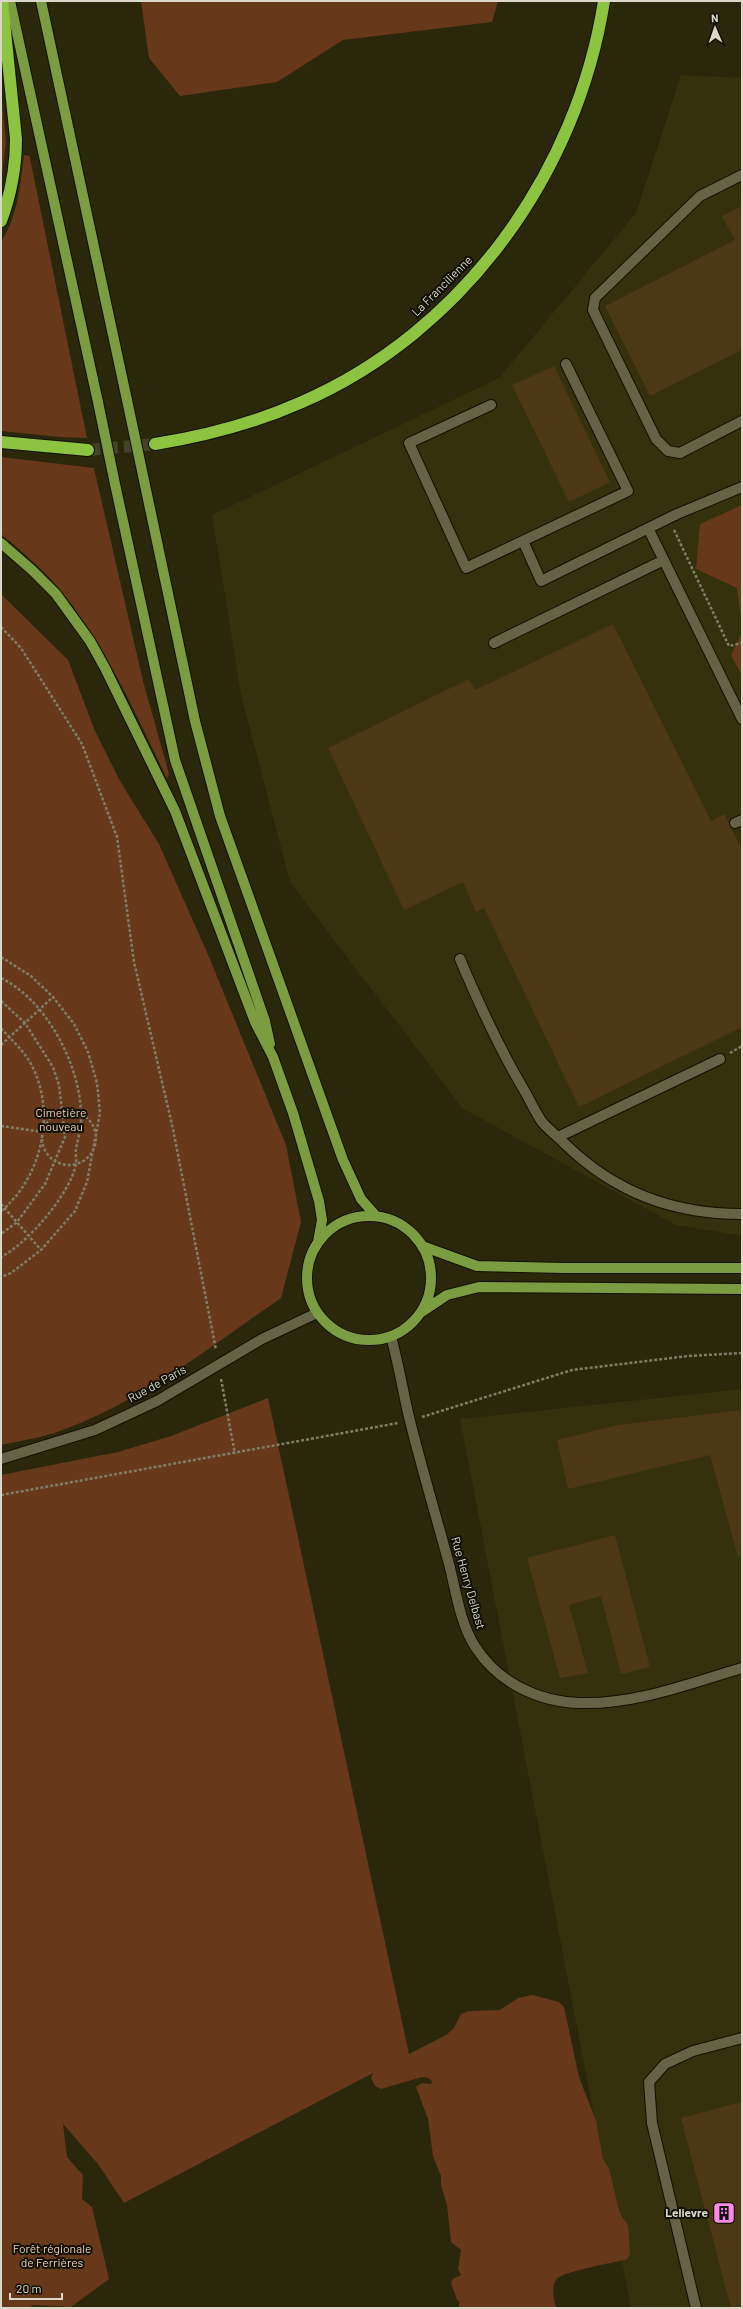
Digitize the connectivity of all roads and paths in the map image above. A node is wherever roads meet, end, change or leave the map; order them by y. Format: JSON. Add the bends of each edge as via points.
{"nodes":[{"id":1,"x":2,"y":1,"type":"edge"},
{"id":2,"x":10,"y":1,"type":"edge"},
{"id":3,"x":41,"y":1,"type":"edge"},
{"id":4,"x":604,"y":1,"type":"edge"},
{"id":5,"x":742,"y":175,"type":"edge"},
{"id":6,"x":1,"y":221,"type":"edge"},
{"id":7,"x":566,"y":364,"type":"dead end"},
{"id":8,"x":491,"y":404,"type":"dead end"},
{"id":9,"x":742,"y":421,"type":"edge"},
{"id":10,"x":1,"y":442,"type":"edge"},
{"id":11,"x":155,"y":444,"type":"tunnel mouth"},
{"id":12,"x":88,"y":450,"type":"tunnel mouth"},
{"id":13,"x":742,"y":487,"type":"edge"},
{"id":14,"x":668,"y":519,"type":"junction"},
{"id":15,"x":648,"y":528,"type":"junction"},
{"id":16,"x":523,"y":541,"type":"junction"},
{"id":17,"x":1,"y":543,"type":"edge"},
{"id":18,"x":664,"y":560,"type":"junction"},
{"id":19,"x":1,"y":626,"type":"edge"},
{"id":20,"x":494,"y":643,"type":"dead end"},
{"id":21,"x":742,"y":643,"type":"edge"},
{"id":22,"x":742,"y":719,"type":"edge"},
{"id":23,"x":1,"y":958,"type":"edge"},
{"id":24,"x":460,"y":959,"type":"dead end"},
{"id":25,"x":1,"y":978,"type":"edge"},
{"id":26,"x":53,"y":997,"type":"junction"},
{"id":27,"x":1,"y":1001,"type":"edge"},
{"id":28,"x":40,"y":1010,"type":"junction"},
{"id":29,"x":25,"y":1023,"type":"junction"},
{"id":30,"x":1,"y":1028,"type":"edge"},
{"id":31,"x":9,"y":1038,"type":"junction"},
{"id":32,"x":1,"y":1045,"type":"edge"},
{"id":33,"x":273,"y":1057,"type":"junction"},
{"id":34,"x":720,"y":1059,"type":"dead end"},
{"id":35,"x":62,"y":1112,"type":"junction"},
{"id":36,"x":81,"y":1114,"type":"junction"},
{"id":37,"x":1,"y":1126,"type":"edge"},
{"id":38,"x":43,"y":1132,"type":"junction"},
{"id":39,"x":558,"y":1137,"type":"junction"},
{"id":40,"x":96,"y":1143,"type":"junction"},
{"id":41,"x":55,"y":1161,"type":"junction"},
{"id":42,"x":77,"y":1164,"type":"junction"},
{"id":43,"x":1,"y":1204,"type":"edge"},
{"id":44,"x":5,"y":1209,"type":"junction"},
{"id":45,"x":1,"y":1211,"type":"edge"},
{"id":46,"x":742,"y":1214,"type":"edge"},
{"id":47,"x":376,"y":1216,"type":"junction"},
{"id":48,"x":17,"y":1222,"type":"junction"},
{"id":49,"x":1,"y":1234,"type":"edge"},
{"id":50,"x":29,"y":1236,"type":"junction"},
{"id":51,"x":318,"y":1242,"type":"junction"},
{"id":52,"x":422,"y":1246,"type":"junction"},
{"id":53,"x":41,"y":1250,"type":"junction"},
{"id":54,"x":1,"y":1257,"type":"edge"},
{"id":55,"x":742,"y":1268,"type":"edge"},
{"id":56,"x":1,"y":1277,"type":"edge"},
{"id":57,"x":742,"y":1289,"type":"edge"},
{"id":58,"x":423,"y":1311,"type":"junction"},
{"id":59,"x":316,"y":1313,"type":"junction"},
{"id":60,"x":391,"y":1337,"type":"junction"},
{"id":61,"x":742,"y":1353,"type":"edge"},
{"id":62,"x":219,"y":1364,"type":"junction"},
{"id":63,"x":410,"y":1421,"type":"junction"},
{"id":64,"x":235,"y":1454,"type":"junction"},
{"id":65,"x":1,"y":1459,"type":"edge"},
{"id":66,"x":1,"y":1495,"type":"edge"},
{"id":67,"x":742,"y":1668,"type":"edge"},
{"id":68,"x":742,"y":2038,"type":"edge"},
{"id":69,"x":696,"y":2308,"type":"edge"}],
"edges":[{"from":1,"to":6,"type":"highway","via":[[16,162],[12,186]]},
{"from":2,"to":33,"type":"main road","bridge":true,"via":[[175,760],[265,1021]]},
{"from":3,"to":47,"type":"main road","bridge":true,"via":[[195,721],[211,784],[230,848],[343,1160],[361,1199]]},
{"from":4,"to":11,"type":"highway","name":"La Francilienne","via":[[587,76],[563,139],[548,169],[514,226],[493,254],[447,303],[396,346],[328,390],[232,427]]},
{"from":5,"to":9,"type":"street","via":[[700,196],[595,298],[593,310],[656,439],[668,451],[680,453]]},
{"from":7,"to":16,"type":"street","via":[[628,491]]},
{"from":8,"to":16,"type":"street","via":[[409,442],[466,568]]},
{"from":10,"to":12,"type":"highway"},
{"from":13,"to":14,"type":"street"},
{"from":14,"to":15,"type":"street"},
{"from":14,"to":21,"type":"path","via":[[729,646]]},
{"from":15,"to":16,"type":"street","via":[[541,580]]},
{"from":15,"to":18,"type":"street"},
{"from":17,"to":33,"type":"main road","via":[[56,594],[85,634],[105,668],[175,810],[255,1022]]},
{"from":18,"to":20,"type":"street"},
{"from":18,"to":22,"type":"street"},
{"from":19,"to":62,"type":"path","via":[[20,648],[82,744],[117,837],[134,962],[173,1129]]},
{"from":23,"to":26,"type":"path","via":[[31,976]]},
{"from":24,"to":39,"type":"street","via":[[490,1028],[518,1081],[542,1122]]},
{"from":25,"to":28,"type":"path","via":[[11,983]]},
{"from":26,"to":28,"type":"path"},
{"from":26,"to":40,"type":"path","via":[[74,1024],[88,1052],[97,1083],[100,1113]]},
{"from":27,"to":29,"type":"path"},
{"from":28,"to":29,"type":"path"},
{"from":28,"to":36,"type":"path","via":[[60,1037],[71,1064]]},
{"from":29,"to":31,"type":"path"},
{"from":29,"to":35,"type":"path","via":[[52,1068],[59,1085]]},
{"from":30,"to":31,"type":"path"},
{"from":31,"to":32,"type":"path"},
{"from":31,"to":38,"type":"path","via":[[22,1049],[32,1067],[42,1103]]},
{"from":33,"to":51,"type":"main road","via":[[316,1184],[322,1220]]},
{"from":34,"to":39,"type":"street"},
{"from":35,"to":36,"type":"path"},
{"from":35,"to":38,"type":"path","via":[[50,1119]]},
{"from":35,"to":41,"type":"path","via":[[65,1137]]},
{"from":36,"to":40,"type":"path","via":[[94,1126]]},
{"from":36,"to":42,"type":"path","via":[[75,1151]]},
{"from":37,"to":38,"type":"path"},
{"from":38,"to":41,"type":"path","via":[[45,1148]]},
{"from":38,"to":44,"type":"path","via":[[38,1156],[25,1185]]},
{"from":39,"to":46,"type":"street","via":[[604,1177],[635,1194],[679,1208],[720,1214]]},
{"from":40,"to":42,"type":"path","via":[[89,1156]]},
{"from":40,"to":53,"type":"path","via":[[87,1182],[75,1211]]},
{"from":41,"to":42,"type":"path","via":[[62,1164]]},
{"from":41,"to":48,"type":"path","via":[[45,1184]]},
{"from":42,"to":50,"type":"path","via":[[51,1211]]},
{"from":43,"to":44,"type":"path"},
{"from":44,"to":45,"type":"path"},
{"from":44,"to":48,"type":"path"},
{"from":47,"to":51,"type":"main road","via":[[344,1221],[329,1230]]},
{"from":47,"to":52,"type":"main road","via":[[390,1219],[403,1226],[414,1234]]},
{"from":48,"to":49,"type":"path"},
{"from":48,"to":50,"type":"path"},
{"from":50,"to":53,"type":"path"},
{"from":50,"to":54,"type":"path"},
{"from":51,"to":59,"type":"main road","via":[[312,1251],[306,1272],[308,1293]]},
{"from":52,"to":55,"type":"main road","via":[[477,1266]]},
{"from":52,"to":58,"type":"main road","via":[[429,1261],[432,1278],[430,1295]]},
{"from":53,"to":56,"type":"path","via":[[11,1274]]},
{"from":57,"to":58,"type":"main road","via":[[479,1287],[447,1295]]},
{"from":58,"to":60,"type":"main road","via":[[410,1326]]},
{"from":59,"to":60,"type":"main road","via":[[331,1328],[350,1338],[371,1341]]},
{"from":59,"to":62,"type":"street","name":"Rue de Paris","via":[[262,1339]]},
{"from":60,"to":63,"type":"street","name":"Rue Henry Delbast"},
{"from":61,"to":63,"type":"path","via":[[688,1356],[572,1370]]},
{"from":62,"to":64,"type":"path"},
{"from":62,"to":65,"type":"street","name":"Rue de Paris","via":[[157,1401],[95,1430]]},
{"from":63,"to":64,"type":"path"},
{"from":63,"to":67,"type":"street","name":"Rue Henry Delbast","via":[[468,1632],[486,1662],[502,1677],[519,1688],[540,1696],[580,1703],[606,1703],[638,1697]]},
{"from":64,"to":66,"type":"path"},
{"from":68,"to":69,"type":"street","via":[[693,2051],[665,2064],[650,2082],[652,2124]]}]}
